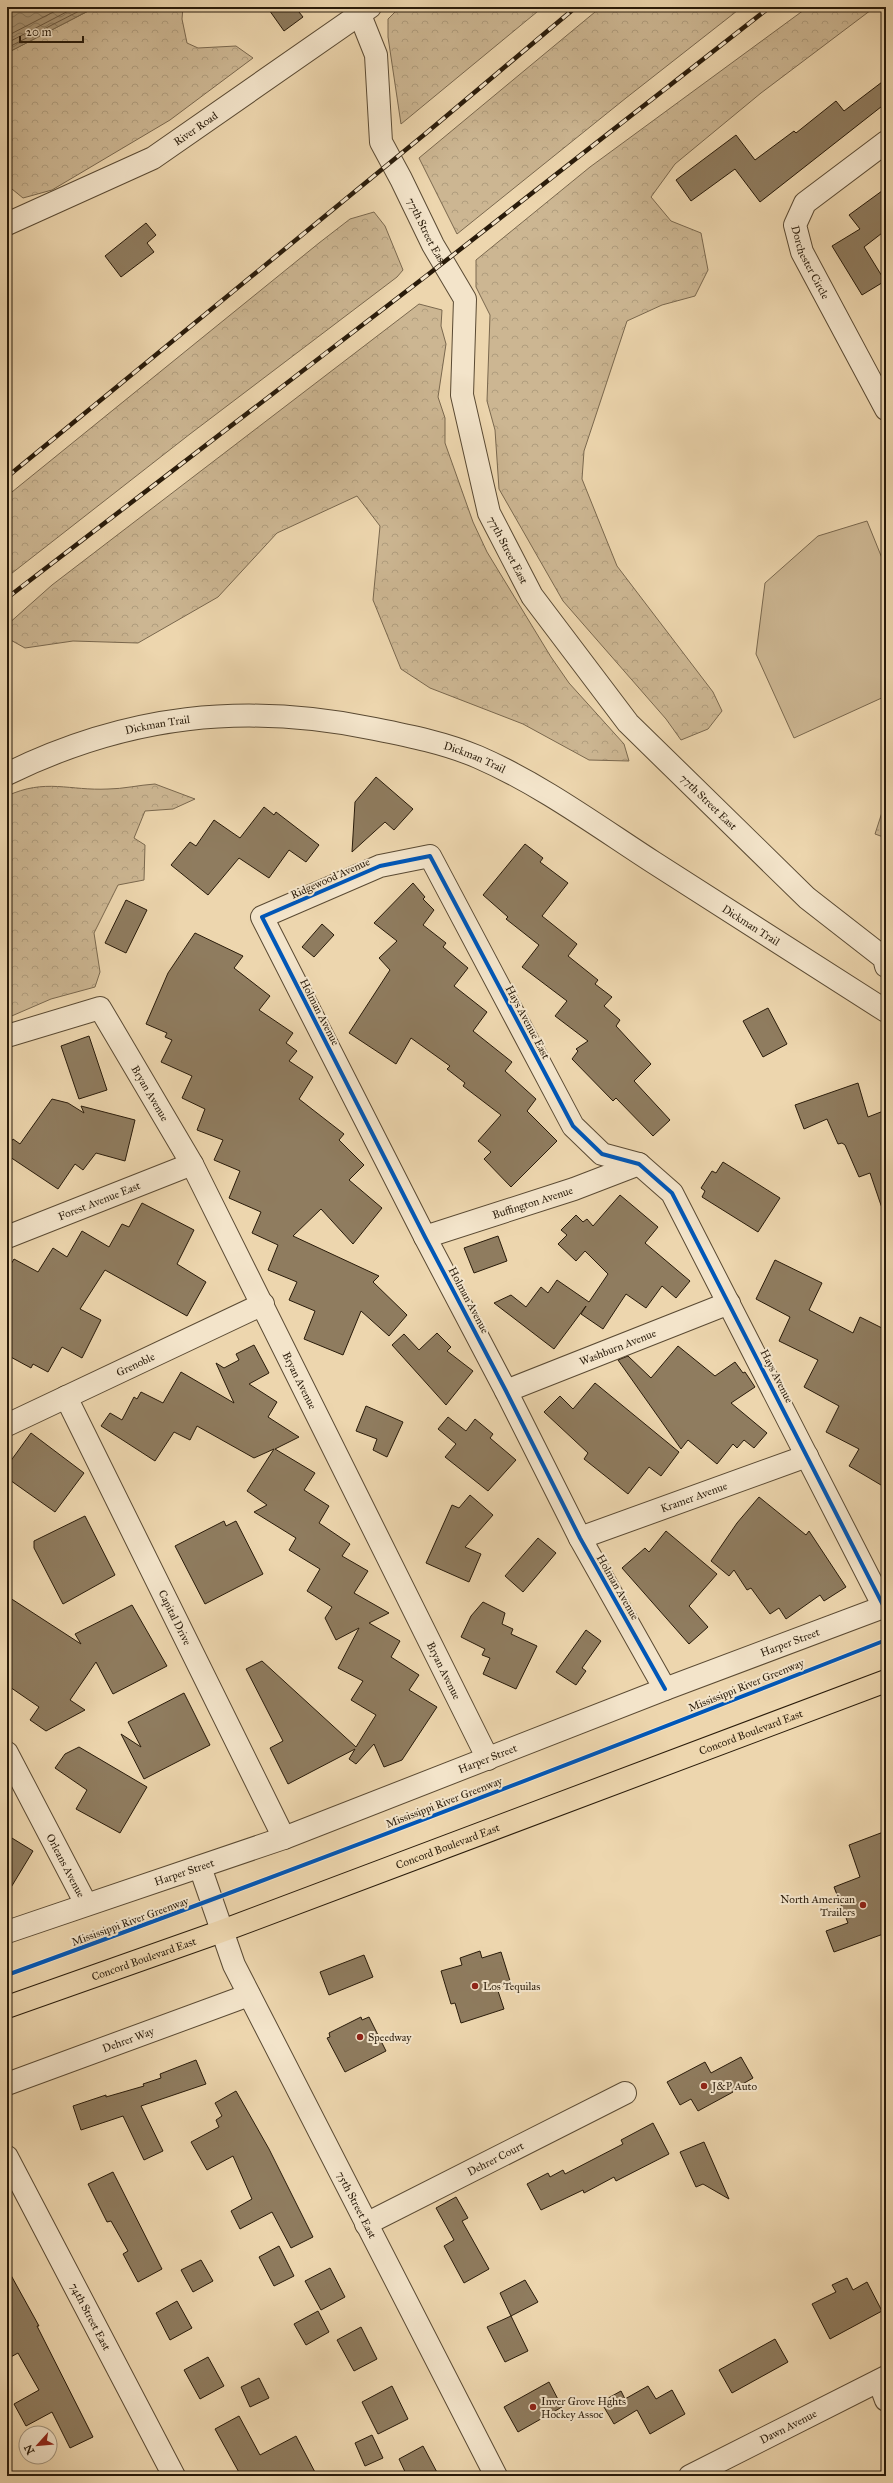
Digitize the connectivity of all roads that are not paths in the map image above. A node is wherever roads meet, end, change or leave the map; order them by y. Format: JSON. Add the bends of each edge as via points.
{"nodes":[{"id":1,"x":365,"y":11,"type":"edge"},
{"id":2,"x":886,"y":142,"type":"edge"},
{"id":3,"x":7,"y":224,"type":"edge"},
{"id":4,"x":886,"y":409,"type":"edge"},
{"id":5,"x":7,"y":774,"type":"edge"},
{"id":6,"x":430,"y":856,"type":"joint"},
{"id":7,"x":262,"y":917,"type":"joint"},
{"id":8,"x":886,"y":966,"type":"edge"},
{"id":9,"x":886,"y":1011,"type":"edge"},
{"id":10,"x":7,"y":1036,"type":"edge"},
{"id":11,"x":192,"y":1164,"type":"junction"},
{"id":12,"x":640,"y":1164,"type":"junction"},
{"id":13,"x":7,"y":1237,"type":"edge"},
{"id":14,"x":425,"y":1237,"type":"junction"},
{"id":15,"x":729,"y":1302,"type":"junction"},
{"id":16,"x":263,"y":1304,"type":"junction"},
{"id":17,"x":506,"y":1390,"type":"junction"},
{"id":18,"x":66,"y":1397,"type":"junction"},
{"id":19,"x":7,"y":1425,"type":"edge"},
{"id":20,"x":807,"y":1456,"type":"junction"},
{"id":21,"x":580,"y":1538,"type":"junction"},
{"id":22,"x":885,"y":1606,"type":"edge"},
{"id":23,"x":886,"y":1681,"type":"edge"},
{"id":24,"x":665,"y":1689,"type":"junction"},
{"id":25,"x":7,"y":1753,"type":"edge"},
{"id":26,"x":488,"y":1759,"type":"junction"},
{"id":27,"x":284,"y":1838,"type":"junction"},
{"id":28,"x":200,"y":1867,"type":"junction"},
{"id":29,"x":86,"y":1904,"type":"junction"},
{"id":30,"x":222,"y":1931,"type":"junction"},
{"id":31,"x":7,"y":1932,"type":"edge"},
{"id":32,"x":249,"y":1995,"type":"junction"},
{"id":33,"x":7,"y":2007,"type":"edge"},
{"id":34,"x":7,"y":2084,"type":"edge"},
{"id":35,"x":625,"y":2094,"type":"dead end"},
{"id":36,"x":7,"y":2157,"type":"edge"},
{"id":37,"x":366,"y":2224,"type":"junction"},
{"id":38,"x":884,"y":2386,"type":"edge"},
{"id":39,"x":174,"y":2476,"type":"edge"},
{"id":40,"x":496,"y":2476,"type":"edge"},
{"id":41,"x":691,"y":2476,"type":"edge"}],
"edges":[{"from":1,"to":3,"type":"street","name":"River Road","via":[[153,158]]},
{"from":1,"to":8,"type":"street","name":"77th Street East","via":[[376,55],[381,142],[402,179],[433,246],[465,299],[462,395],[489,514],[532,596],[628,723],[807,898],[884,958]]},
{"from":2,"to":4,"type":"street","name":"Dorchester Circle","via":[[805,203],[795,226],[802,252]]},
{"from":5,"to":9,"type":"street","name":"Dickman Trail","via":[[62,749],[100,737],[156,723],[208,716],[292,716],[414,736],[478,757],[572,808]]},
{"from":6,"to":7,"type":"street","name":"Ridgewood Avenue","via":[[380,866]]},
{"from":6,"to":12,"type":"street","name":"Hays Avenue East","via":[[573,1126],[602,1154]]},
{"from":7,"to":14,"type":"street","name":"Holman Avenue"},
{"from":10,"to":11,"type":"street","name":"Bryan Avenue","via":[[100,1008]]},
{"from":11,"to":13,"type":"street","name":"Forest Avenue East"},
{"from":11,"to":16,"type":"street","name":"Bryan Avenue"},
{"from":12,"to":14,"type":"street","name":"Buffington Avenue","via":[[574,1189]]},
{"from":12,"to":15,"type":"street","name":"Hays Avenue","via":[[672,1193]]},
{"from":14,"to":17,"type":"street","name":"Holman Avenue"},
{"from":15,"to":17,"type":"street","name":"Washburn Avenue"},
{"from":15,"to":20,"type":"street","name":"Hays Avenue"},
{"from":16,"to":18,"type":"street","name":"Grenoble"},
{"from":16,"to":26,"type":"street","name":"Bryan Avenue"},
{"from":17,"to":21,"type":"street","name":"Holman Avenue"},
{"from":18,"to":19,"type":"street","name":"Grenoble"},
{"from":18,"to":27,"type":"street","name":"Capital Drive"},
{"from":20,"to":21,"type":"street","name":"Kramer Avenue"},
{"from":20,"to":22,"type":"street","name":"Hays Avenue"},
{"from":21,"to":24,"type":"street","name":"Holman Avenue"},
{"from":22,"to":24,"type":"street","name":"Harper Street"},
{"from":23,"to":30,"type":"main road","name":"Concord Boulevard East"},
{"from":24,"to":26,"type":"street","name":"Harper Street"},
{"from":25,"to":29,"type":"street","name":"Orleans Avenue"},
{"from":26,"to":27,"type":"street","name":"Harper Street"},
{"from":27,"to":28,"type":"street","name":"Harper Street"},
{"from":28,"to":29,"type":"street","name":"Harper Street"},
{"from":28,"to":30,"type":"street","name":"75th Street East"},
{"from":29,"to":31,"type":"street","name":"Orleans Avenue"},
{"from":30,"to":32,"type":"street","name":"75th Street East","via":[[234,1965]]},
{"from":30,"to":33,"type":"main road","name":"Concord Boulevard East"},
{"from":32,"to":34,"type":"street","name":"Dehrer Way"},
{"from":32,"to":37,"type":"street","name":"75th Street East"},
{"from":35,"to":37,"type":"street","name":"Dehrer Court"},
{"from":36,"to":39,"type":"street","name":"74th Street East"},
{"from":37,"to":40,"type":"street","name":"75th Street East"},
{"from":38,"to":41,"type":"street","name":"Dawn Avenue"}]}
